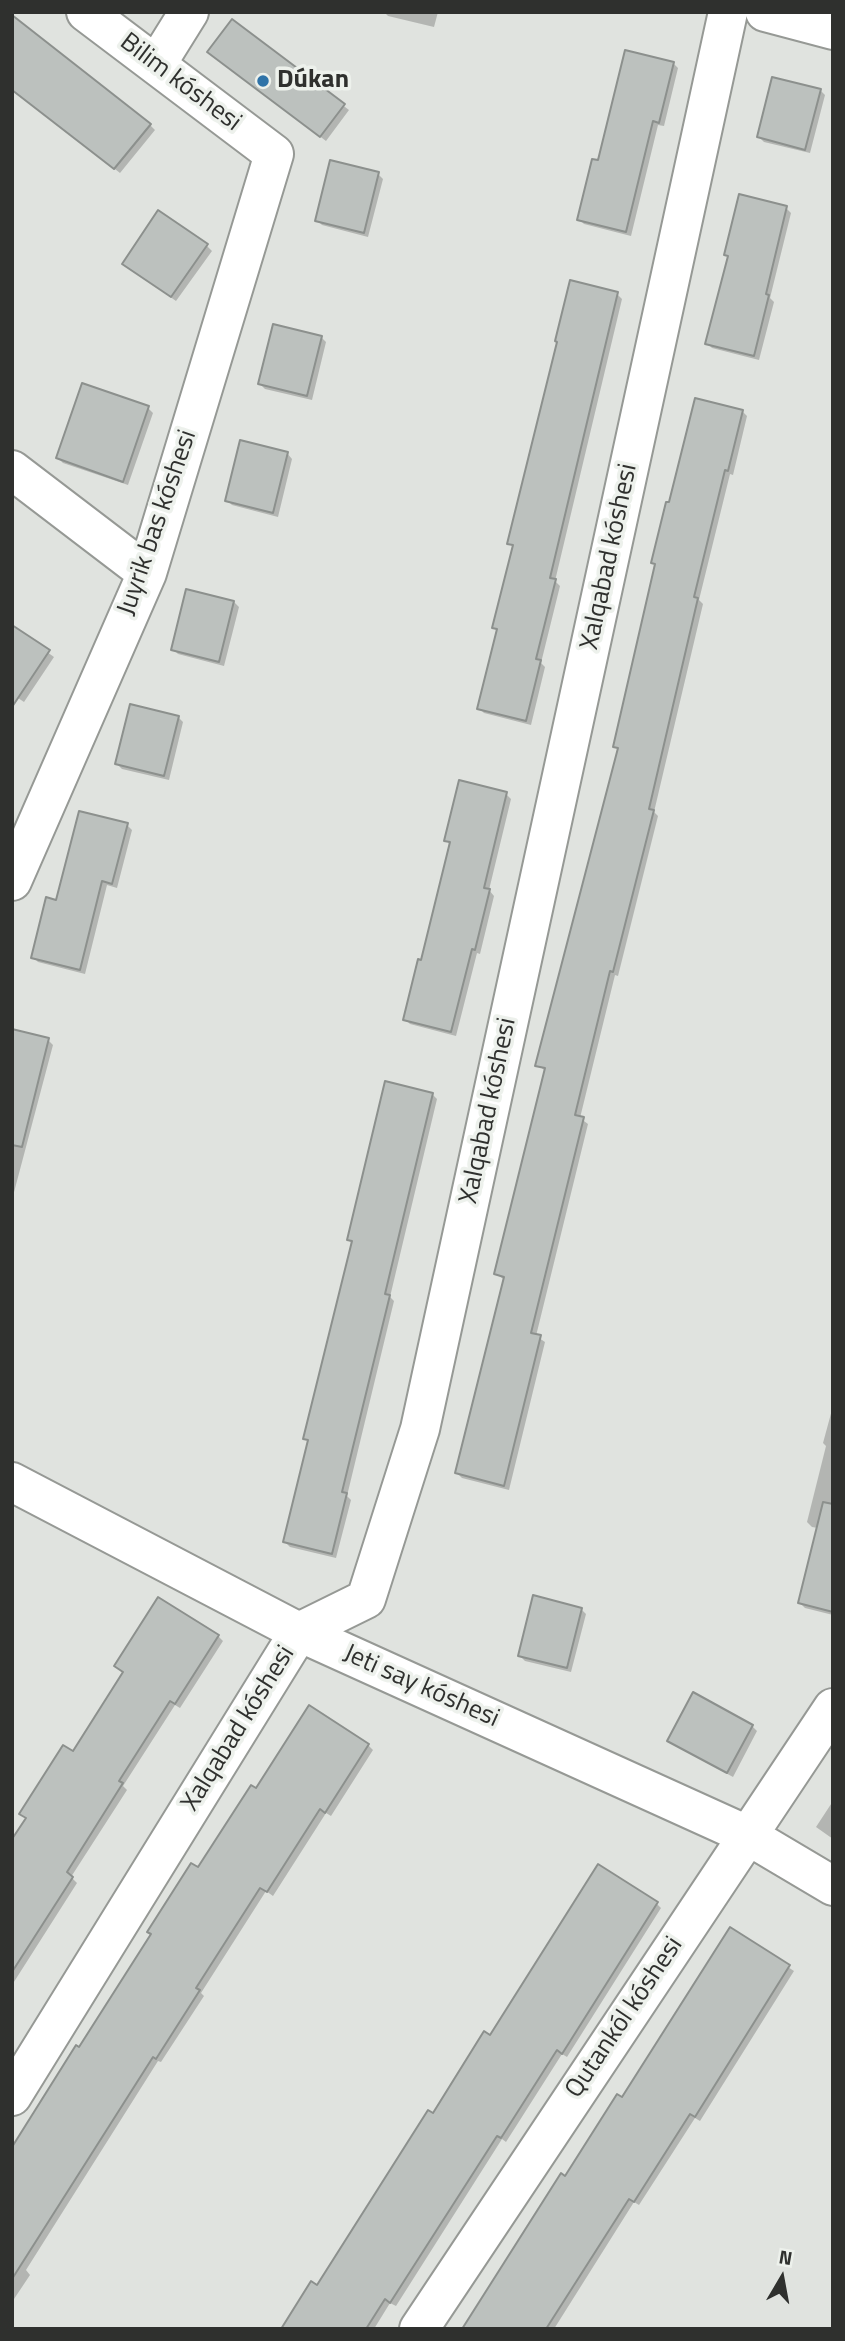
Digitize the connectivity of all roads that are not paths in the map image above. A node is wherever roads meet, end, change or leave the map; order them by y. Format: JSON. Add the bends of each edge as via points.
{"nodes":[{"id":1,"x":86,"y":12,"type":"edge"},
{"id":2,"x":189,"y":12,"type":"edge"},
{"id":3,"x":729,"y":12,"type":"edge"},
{"id":4,"x":765,"y":12,"type":"edge"},
{"id":5,"x":833,"y":30,"type":"edge"},
{"id":6,"x":156,"y":65,"type":"junction"},
{"id":7,"x":274,"y":154,"type":"joint"},
{"id":8,"x":12,"y":470,"type":"edge"},
{"id":9,"x":147,"y":573,"type":"junction"},
{"id":10,"x":25,"y":818,"type":"edge"},
{"id":11,"x":12,"y":881,"type":"edge"},
{"id":12,"x":12,"y":1482,"type":"edge"},
{"id":13,"x":299,"y":1632,"type":"junction"},
{"id":14,"x":833,"y":1708,"type":"edge"},
{"id":15,"x":747,"y":1835,"type":"junction"},
{"id":16,"x":833,"y":1886,"type":"edge"},
{"id":17,"x":12,"y":2096,"type":"edge"},
{"id":18,"x":419,"y":2329,"type":"edge"}],
"edges":[{"from":1,"to":6,"type":"street","name":"Bilim kóshesi"},
{"from":2,"to":6,"type":"street"},
{"from":3,"to":13,"type":"street","name":"Xalqabad kóshesi","via":[[420,1429],[366,1599]]},
{"from":4,"to":5,"type":"street"},
{"from":6,"to":7,"type":"street","name":"Bilim kóshesi"},
{"from":7,"to":9,"type":"street","name":"Juyrik bas kóshesi"},
{"from":8,"to":9,"type":"street"},
{"from":9,"to":10,"type":"street","name":"Juyrik bas kóshesi"},
{"from":10,"to":11,"type":"street","name":"Juyrik bas kóshesi"},
{"from":12,"to":13,"type":"street","name":"Jeti say kóshesi"},
{"from":13,"to":15,"type":"street","name":"Jeti say kóshesi"},
{"from":13,"to":17,"type":"street","name":"Xalqabad kóshesi"},
{"from":14,"to":15,"type":"street","name":"Qutankól kóshesi"},
{"from":15,"to":16,"type":"street","name":"Jeti say kóshesi"},
{"from":15,"to":18,"type":"street","name":"Qutankól kóshesi"}]}
